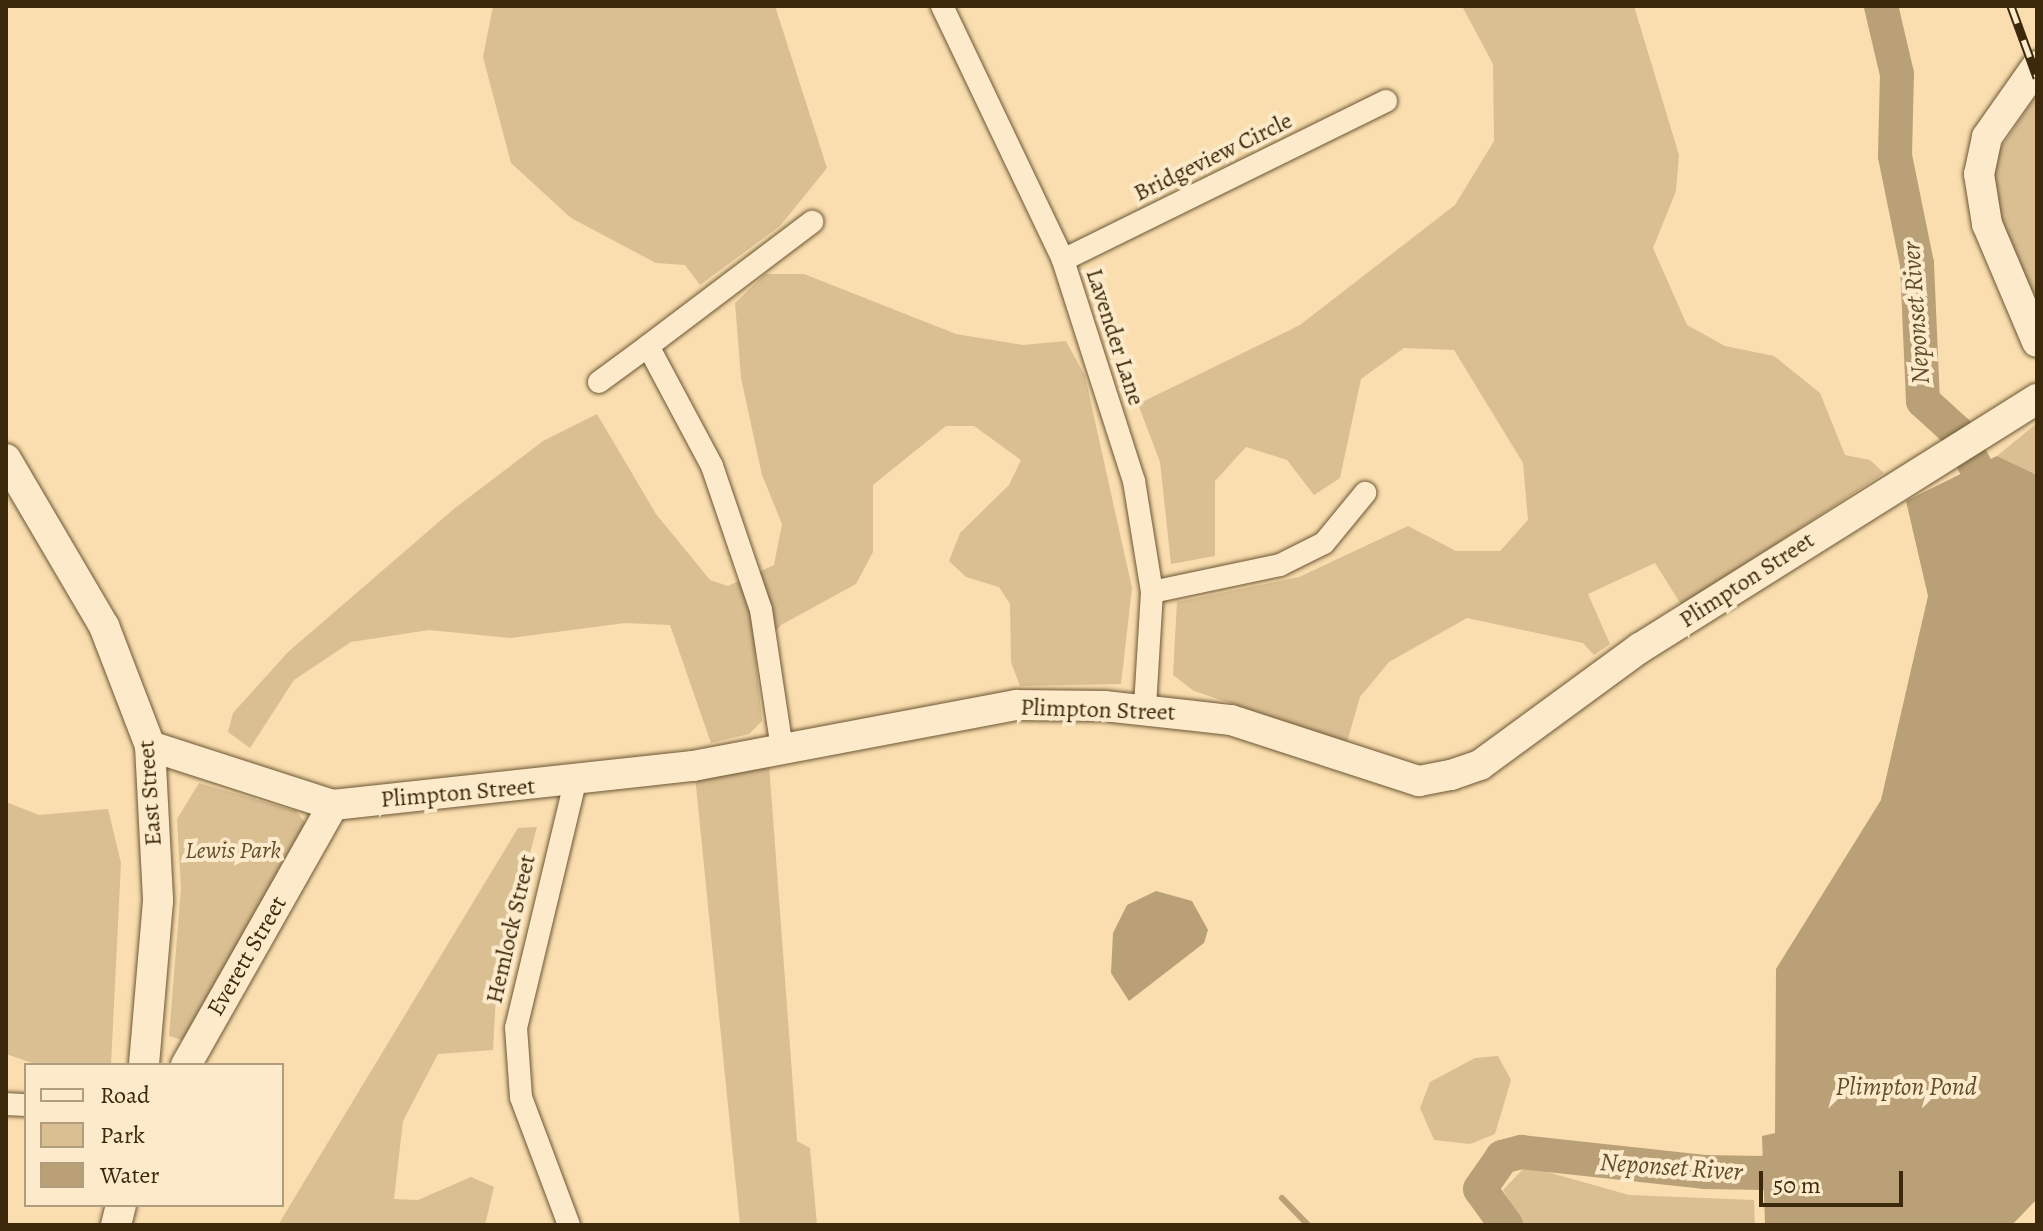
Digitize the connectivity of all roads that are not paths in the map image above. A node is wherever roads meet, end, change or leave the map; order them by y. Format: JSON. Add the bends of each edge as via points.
{"nodes":[{"id":1,"x":942,"y":6,"type":"edge"},
{"id":2,"x":2037,"y":66,"type":"edge"},
{"id":3,"x":1386,"y":101,"type":"dead end"},
{"id":4,"x":812,"y":222,"type":"dead end"},
{"id":5,"x":1063,"y":260,"type":"junction"},
{"id":6,"x":2037,"y":342,"type":"edge"},
{"id":7,"x":648,"y":346,"type":"junction"},
{"id":8,"x":599,"y":382,"type":"dead end"},
{"id":9,"x":2037,"y":399,"type":"edge"},
{"id":10,"x":6,"y":459,"type":"edge"},
{"id":11,"x":1365,"y":493,"type":"dead end"},
{"id":12,"x":1152,"y":592,"type":"junction"},
{"id":13,"x":1145,"y":707,"type":"junction"},
{"id":14,"x":150,"y":746,"type":"junction"},
{"id":15,"x":782,"y":749,"type":"junction"},
{"id":16,"x":575,"y":782,"type":"junction"},
{"id":17,"x":333,"y":805,"type":"junction"},
{"id":18,"x":144,"y":1063,"type":"edge"},
{"id":19,"x":187,"y":1063,"type":"edge"},
{"id":20,"x":569,"y":1225,"type":"edge"}],
"edges":[{"from":1,"to":5,"type":"street","name":"Lavender Lane"},
{"from":2,"to":6,"type":"street","via":[[1987,137],[1979,174],[1987,224]]},
{"from":3,"to":5,"type":"street","name":"Bridgeview Circle"},
{"from":4,"to":7,"type":"street"},
{"from":5,"to":12,"type":"street","name":"Lavender Lane","via":[[1134,481]]},
{"from":7,"to":8,"type":"street"},
{"from":7,"to":15,"type":"street","via":[[712,466],[761,610]]},
{"from":9,"to":13,"type":"street","name":"Plimpton Street","via":[[1640,648],[1480,765],[1419,781],[1231,720]]},
{"from":10,"to":14,"type":"street","name":"East Street","via":[[104,626]]},
{"from":11,"to":12,"type":"street","via":[[1324,543],[1280,565]]},
{"from":12,"to":13,"type":"street","name":"Lavender Lane"},
{"from":13,"to":15,"type":"street","name":"Plimpton Street","via":[[1017,705]]},
{"from":14,"to":17,"type":"street","name":"Plimpton Street"},
{"from":14,"to":18,"type":"street","name":"East Street","via":[[158,901]]},
{"from":15,"to":16,"type":"street","name":"Plimpton Street"},
{"from":16,"to":17,"type":"street","name":"Plimpton Street"},
{"from":16,"to":20,"type":"street","name":"Hemlock Street","via":[[532,936],[516,1028],[521,1097]]},
{"from":17,"to":19,"type":"street","name":"Everett Street"}]}
